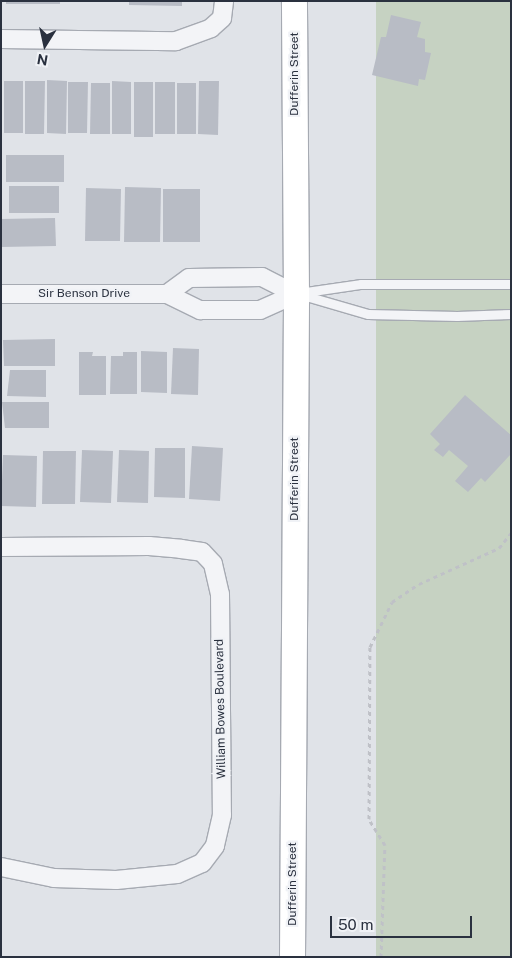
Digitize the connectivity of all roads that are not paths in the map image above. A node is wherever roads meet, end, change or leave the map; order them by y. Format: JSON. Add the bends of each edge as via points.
{"nodes":[{"id":1,"x":224,"y":1,"type":"edge"},
{"id":2,"x":294,"y":1,"type":"edge"},
{"id":3,"x":1,"y":38,"type":"edge"},
{"id":4,"x":511,"y":284,"type":"edge"},
{"id":5,"x":1,"y":294,"type":"edge"},
{"id":6,"x":166,"y":294,"type":"junction"},
{"id":7,"x":296,"y":294,"type":"junction"},
{"id":8,"x":511,"y":314,"type":"edge"},
{"id":9,"x":1,"y":547,"type":"edge"},
{"id":10,"x":1,"y":867,"type":"edge"},
{"id":11,"x":292,"y":957,"type":"edge"}],
"edges":[{"from":1,"to":3,"type":"street","via":[[222,18],[210,28],[176,42]]},
{"from":2,"to":7,"type":"main road","name":"Dufferin Street"},
{"from":4,"to":7,"type":"lane","via":[[360,284]]},
{"from":5,"to":6,"type":"street","name":"Sir Benson Drive"},
{"from":6,"to":7,"type":"street","name":"Sir Benson Drive","via":[[200,310],[260,310]]},
{"from":6,"to":7,"type":"street","via":[[189,278],[262,277]]},
{"from":7,"to":8,"type":"lane","via":[[368,314]]},
{"from":7,"to":11,"type":"main road","name":"Dufferin Street"},
{"from":9,"to":10,"type":"street","name":"William Bowes Boulevard","via":[[157,547],[202,552],[214,564],[220,594],[222,815],[215,846],[202,863],[177,874],[116,880],[54,878]]}]}
